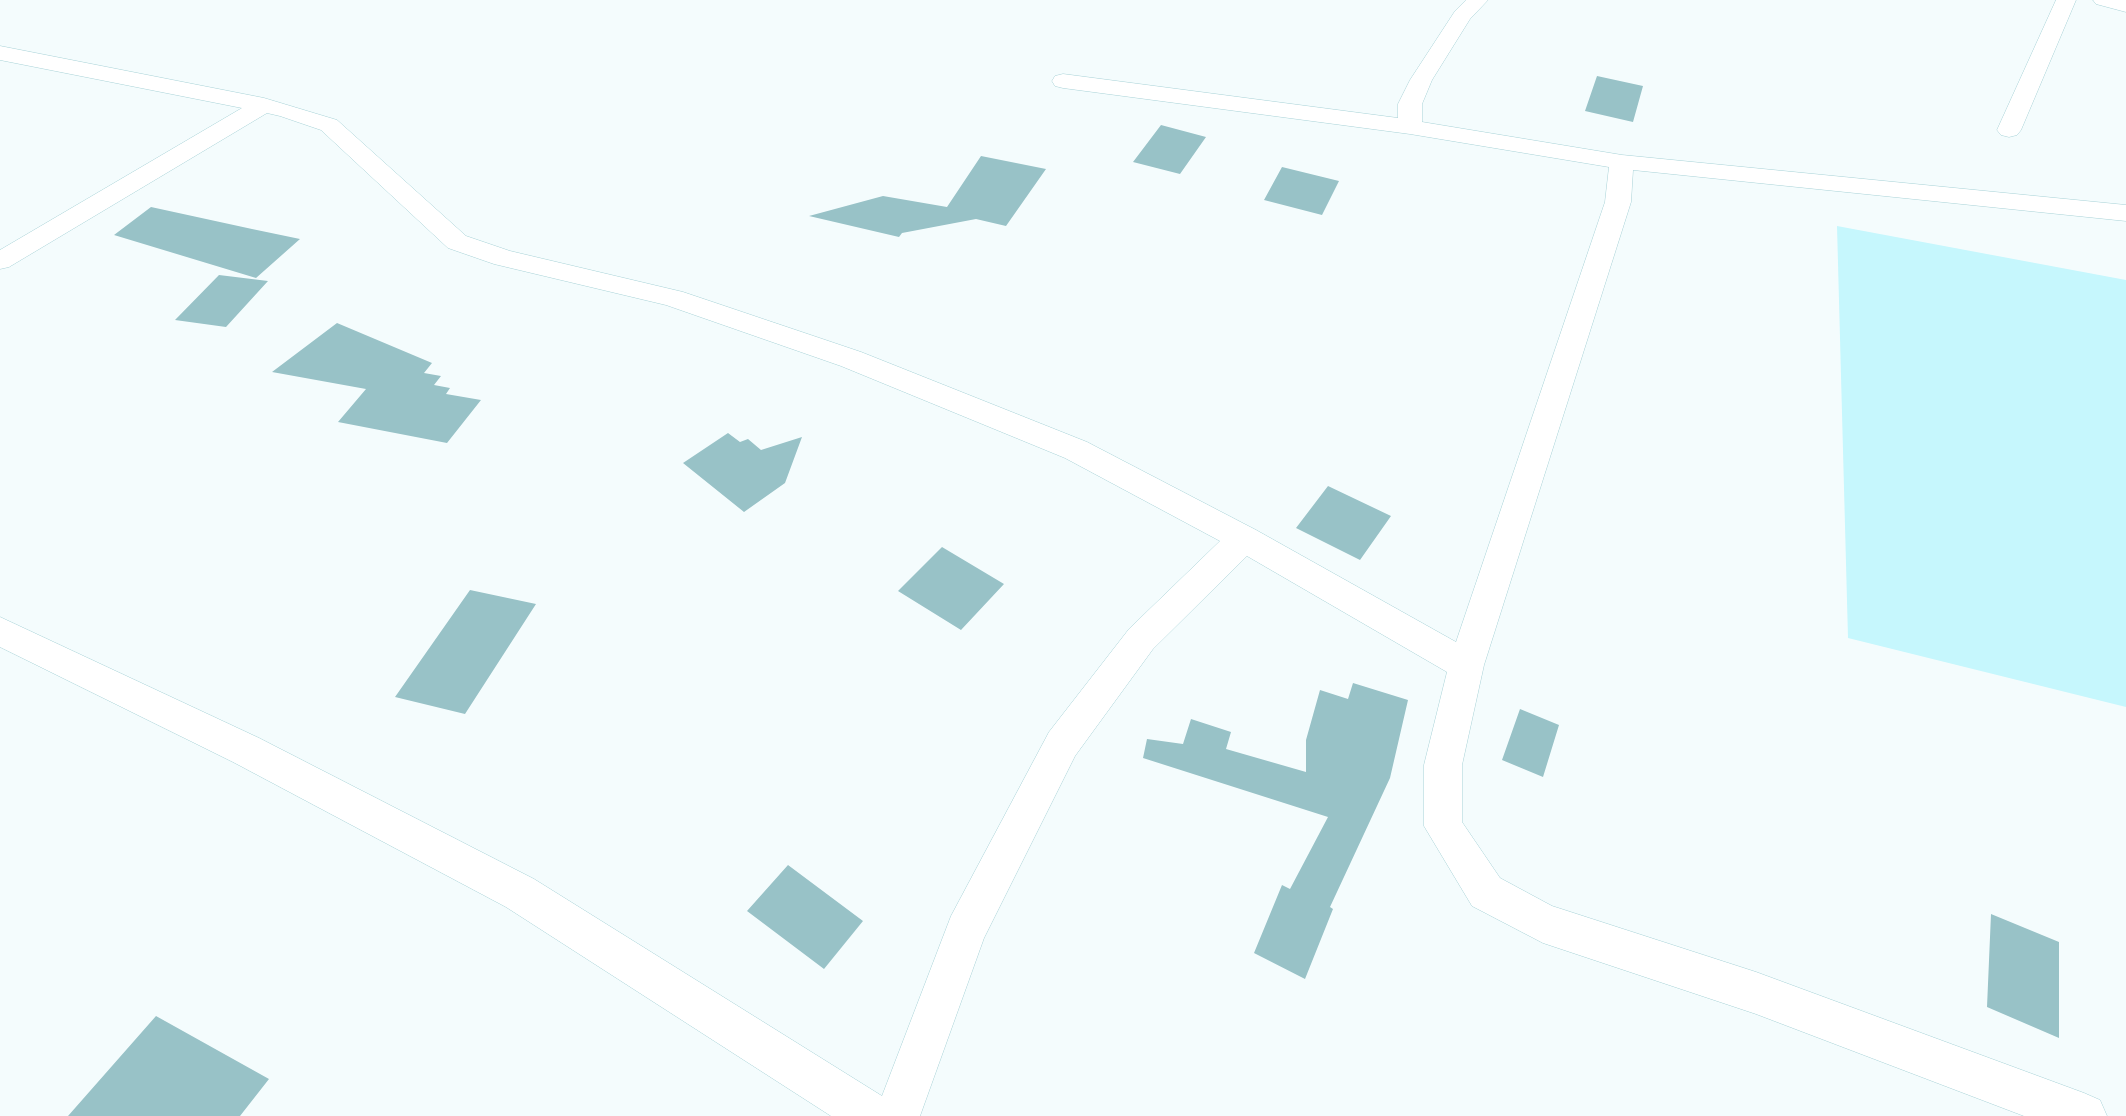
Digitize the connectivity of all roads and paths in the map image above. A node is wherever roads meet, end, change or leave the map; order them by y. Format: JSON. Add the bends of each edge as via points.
{"nodes":[{"id":1,"x":1478,"y":0,"type":"edge"},
{"id":2,"x":2066,"y":0,"type":"edge"},
{"id":3,"x":2103,"y":0,"type":"edge"},
{"id":4,"x":2126,"y":6,"type":"edge"},
{"id":5,"x":0,"y":53,"type":"edge"},
{"id":6,"x":1064,"y":81,"type":"dead end"},
{"id":7,"x":264,"y":105,"type":"junction"},
{"id":8,"x":1410,"y":127,"type":"junction"},
{"id":9,"x":2008,"y":130,"type":"dead end"},
{"id":10,"x":1622,"y":162,"type":"junction"},
{"id":11,"x":2126,"y":213,"type":"edge"},
{"id":12,"x":0,"y":261,"type":"edge"},
{"id":13,"x":1244,"y":539,"type":"junction"},
{"id":14,"x":0,"y":631,"type":"edge"},
{"id":15,"x":1466,"y":665,"type":"junction"},
{"id":16,"x":872,"y":1116,"type":"edge"},
{"id":17,"x":897,"y":1116,"type":"edge"},
{"id":18,"x":2084,"y":1116,"type":"edge"}],
"edges":[{"from":1,"to":8,"type":"street","via":[[1462,15],[1421,80],[1410,104]]},
{"from":2,"to":9,"type":"street"},
{"from":3,"to":4,"type":"street"},
{"from":5,"to":7,"type":"street"},
{"from":6,"to":8,"type":"street"},
{"from":7,"to":12,"type":"street"},
{"from":7,"to":13,"type":"street","via":[[329,125],[458,242],[503,258],[672,298],[852,359],[1076,450]]},
{"from":8,"to":10,"type":"street"},
{"from":10,"to":11,"type":"street"},
{"from":10,"to":15,"type":"street","via":[[1618,202]]},
{"from":13,"to":15,"type":"street"},
{"from":13,"to":17,"type":"street","via":[[1141,639],[1062,744],[966,930]]},
{"from":14,"to":16,"type":"street","via":[[246,750],[520,893]]},
{"from":15,"to":18,"type":"street","via":[[1443,765],[1443,826],[1486,892],[1543,923],[1756,993]]}]}
